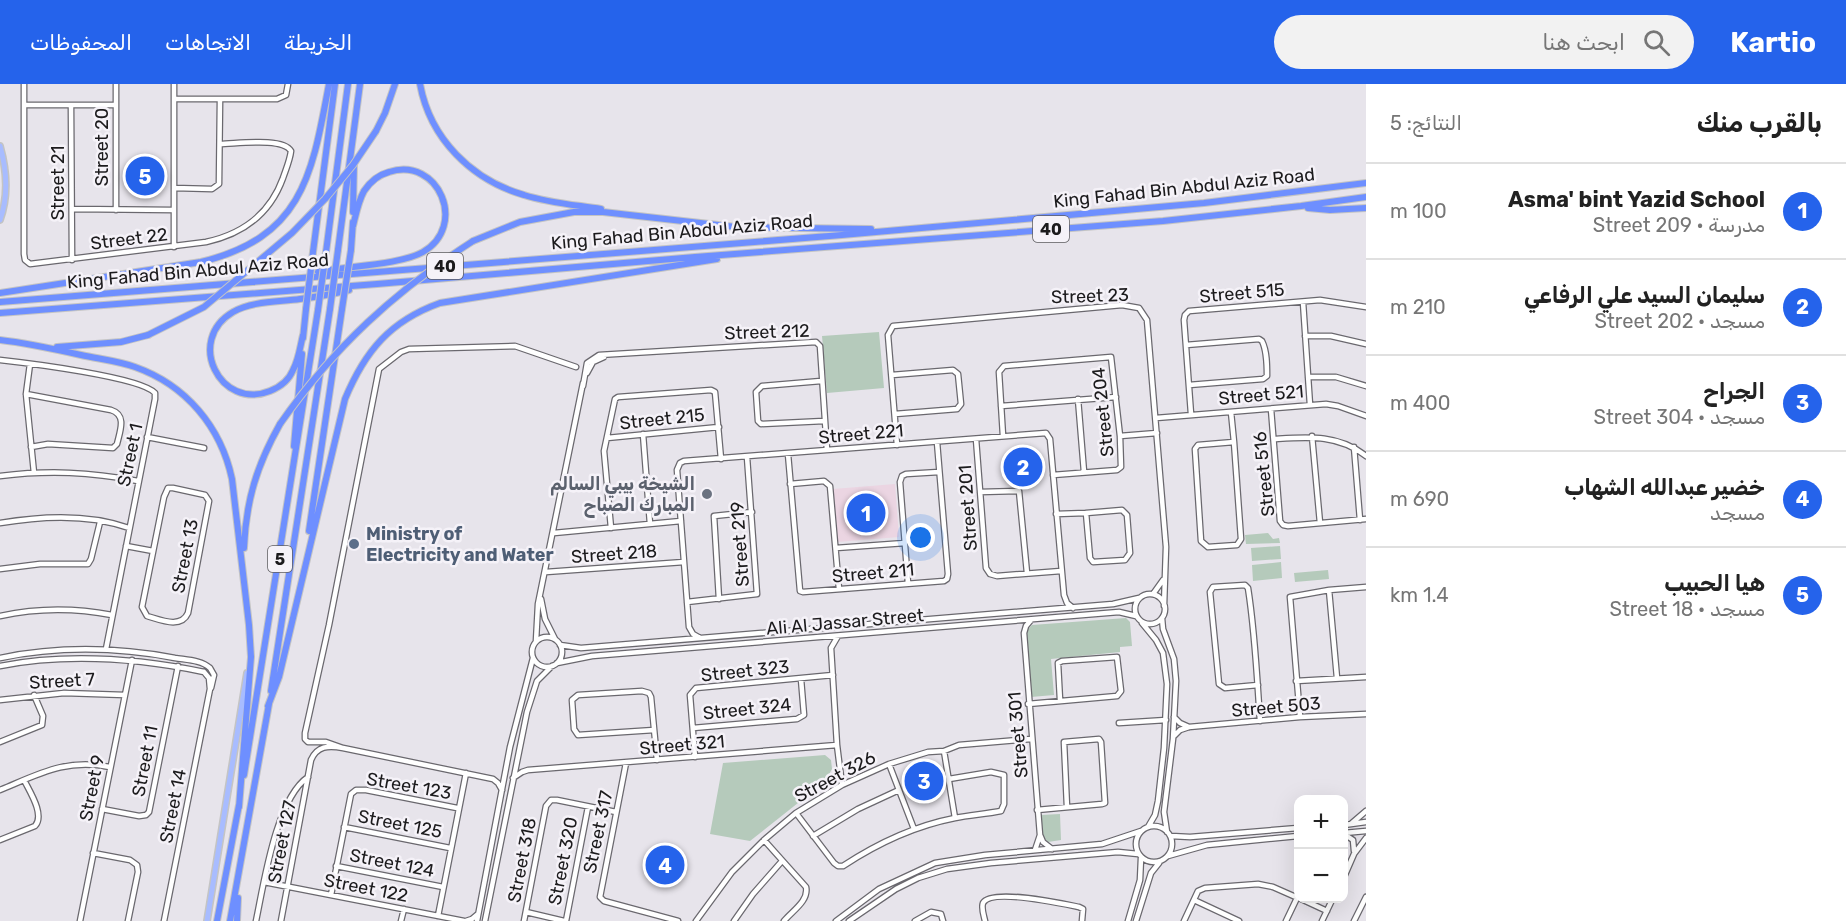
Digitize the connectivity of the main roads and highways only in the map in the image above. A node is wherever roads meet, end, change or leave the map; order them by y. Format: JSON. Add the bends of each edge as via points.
{"nodes":[{"id":1,"x":329,"y":84,"type":"edge"},
{"id":2,"x":335,"y":84,"type":"edge"},
{"id":3,"x":348,"y":84,"type":"edge"},
{"id":4,"x":360,"y":84,"type":"edge"},
{"id":5,"x":395,"y":84,"type":"edge"},
{"id":6,"x":420,"y":84,"type":"edge"},
{"id":7,"x":356,"y":120,"type":"junction"},
{"id":8,"x":0,"y":146,"type":"edge"},
{"id":9,"x":1366,"y":183,"type":"edge"},
{"id":10,"x":1366,"y":197,"type":"edge"},
{"id":11,"x":1301,"y":206,"type":"junction"},
{"id":12,"x":1366,"y":208,"type":"edge"},
{"id":13,"x":664,"y":218,"type":"junction"},
{"id":14,"x":0,"y":220,"type":"edge"},
{"id":15,"x":353,"y":226,"type":"junction"},
{"id":16,"x":890,"y":230,"type":"junction"},
{"id":17,"x":735,"y":255,"type":"junction"},
{"id":18,"x":294,"y":278,"type":"junction"},
{"id":19,"x":378,"y":285,"type":"junction"},
{"id":20,"x":0,"y":293,"type":"edge"},
{"id":21,"x":0,"y":302,"type":"edge"},
{"id":22,"x":0,"y":313,"type":"edge"},
{"id":23,"x":303,"y":335,"type":"junction"},
{"id":24,"x":0,"y":339,"type":"edge"},
{"id":25,"x":30,"y":344,"type":"junction"},
{"id":26,"x":293,"y":476,"type":"junction"},
{"id":27,"x":305,"y":561,"type":"junction"},
{"id":28,"x":244,"y":575,"type":"junction"},
{"id":29,"x":251,"y":657,"type":"junction"},
{"id":30,"x":268,"y":705,"type":"junction"},
{"id":31,"x":239,"y":807,"type":"junction"},
{"id":32,"x":238,"y":878,"type":"junction"},
{"id":33,"x":207,"y":921,"type":"edge"},
{"id":34,"x":217,"y":921,"type":"edge"},
{"id":35,"x":230,"y":921,"type":"edge"},
{"id":36,"x":237,"y":921,"type":"edge"}],
"edges":[{"from":1,"to":20,"type":"highway","via":[[309,175],[287,213],[260,238],[225,256],[201,262]]},
{"from":2,"to":23,"type":"highway","bridge":true},
{"from":3,"to":26,"type":"highway","number":"5","bridge":true},
{"from":4,"to":7,"type":"highway","number":"5"},
{"from":5,"to":25,"type":"highway","bridge":true,"via":[[376,131],[325,199],[292,233],[204,307],[148,334],[121,342],[57,347]]},
{"from":6,"to":13,"type":"highway","via":[[430,116],[447,144],[489,181],[526,196]]},
{"from":7,"to":15,"type":"highway"},
{"from":7,"to":30,"type":"highway","number":"5","bridge":true},
{"from":8,"to":14,"type":"main road","via":[[7,183]]},
{"from":9,"to":16,"type":"highway","name":"King Fahad Bin Abdul Aziz Road","number":"40","via":[[1204,203]]},
{"from":10,"to":11,"type":"highway","name":"King Fahad Bin Abdul Aziz Road","number":"40"},
{"from":11,"to":12,"type":"highway","via":[[1323,210]]},
{"from":11,"to":17,"type":"highway","name":"King Fahad Bin Abdul Aziz Road","number":"40","via":[[1163,221]]},
{"from":13,"to":16,"type":"highway","via":[[736,226]]},
{"from":13,"to":28,"type":"highway","bridge":true,"via":[[603,212],[558,214],[508,226],[473,241],[400,292],[356,332],[280,424],[249,496]]},
{"from":15,"to":18,"type":"highway","via":[[365,189],[393,171],[410,170],[427,177],[444,202],[446,216],[440,236],[417,255]]},
{"from":15,"to":27,"type":"highway","bridge":true},
{"from":16,"to":18,"type":"highway","name":"King Fahad Bin Abdul Aziz Road","number":"40"},
{"from":17,"to":19,"type":"highway","name":"King Fahad Bin Abdul Aziz Road","number":"40"},
{"from":17,"to":27,"type":"highway","via":[[459,299],[424,309],[394,327],[368,354],[345,399]]},
{"from":18,"to":21,"type":"highway","name":"King Fahad Bin Abdul Aziz Road","number":"40"},
{"from":19,"to":22,"type":"highway","name":"King Fahad Bin Abdul Aziz Road","number":"40"},
{"from":19,"to":23,"type":"highway","via":[[237,310],[213,334],[212,364],[219,377],[234,389],[265,393],[278,388],[291,375]]},
{"from":23,"to":26,"type":"highway"},
{"from":24,"to":25,"type":"highway"},
{"from":25,"to":28,"type":"highway","via":[[145,371],[172,386],[197,407],[218,438],[230,466]]},
{"from":26,"to":31,"type":"highway","number":"5"},
{"from":27,"to":30,"type":"highway","via":[[279,677]]},
{"from":28,"to":29,"type":"highway"},
{"from":29,"to":31,"type":"highway"},
{"from":29,"to":33,"type":"main road"},
{"from":30,"to":32,"type":"highway","number":"5"},
{"from":31,"to":34,"type":"highway","number":"5"},
{"from":32,"to":35,"type":"highway","number":"5"},
{"from":32,"to":36,"type":"highway","number":"5"}]}
